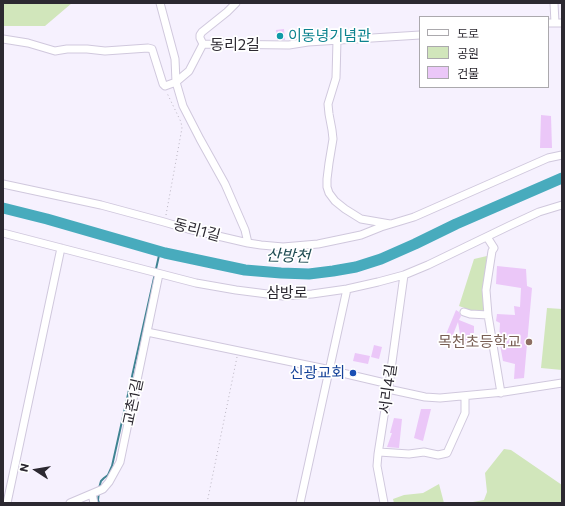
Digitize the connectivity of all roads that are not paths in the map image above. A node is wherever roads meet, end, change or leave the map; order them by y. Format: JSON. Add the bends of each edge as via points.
{"nodes":[{"id":1,"x":160,"y":3,"type":"edge"},
{"id":2,"x":236,"y":3,"type":"edge"},
{"id":3,"x":554,"y":3,"type":"edge"},
{"id":4,"x":555,"y":23,"type":"edge"},
{"id":5,"x":419,"y":35,"type":"edge"},
{"id":6,"x":3,"y":39,"type":"edge"},
{"id":7,"x":336,"y":40,"type":"junction"},
{"id":8,"x":203,"y":44,"type":"junction"},
{"id":9,"x":176,"y":82,"type":"junction"},
{"id":10,"x":562,"y":155,"type":"edge"},
{"id":11,"x":3,"y":184,"type":"edge"},
{"id":12,"x":562,"y":206,"type":"edge"},
{"id":13,"x":392,"y":224,"type":"junction"},
{"id":14,"x":3,"y":233,"type":"edge"},
{"id":15,"x":487,"y":237,"type":"junction"},
{"id":16,"x":248,"y":243,"type":"junction"},
{"id":17,"x":61,"y":248,"type":"junction"},
{"id":18,"x":156,"y":273,"type":"junction"},
{"id":19,"x":404,"y":275,"type":"junction"},
{"id":20,"x":347,"y":289,"type":"junction"},
{"id":21,"x":467,"y":315,"type":"dead end"},
{"id":22,"x":488,"y":315,"type":"junction"},
{"id":23,"x":147,"y":332,"type":"junction"},
{"id":24,"x":329,"y":370,"type":"junction"},
{"id":25,"x":562,"y":383,"type":"edge"},
{"id":26,"x":389,"y":386,"type":"junction"},
{"id":27,"x":501,"y":392,"type":"junction"},
{"id":28,"x":465,"y":396,"type":"junction"},
{"id":29,"x":379,"y":452,"type":"junction"},
{"id":30,"x":93,"y":493,"type":"junction"},
{"id":31,"x":7,"y":503,"type":"edge"},
{"id":32,"x":70,"y":503,"type":"edge"},
{"id":33,"x":94,"y":503,"type":"edge"},
{"id":34,"x":300,"y":503,"type":"edge"},
{"id":35,"x":384,"y":503,"type":"edge"}],
"edges":[{"from":1,"to":9,"type":"street","via":[[175,59]]},
{"from":2,"to":8,"type":"street","via":[[202,32],[200,38]]},
{"from":3,"to":4,"type":"street"},
{"from":5,"to":7,"type":"street","name":"동리2길"},
{"from":6,"to":9,"type":"street","name":"동리2길","via":[[55,51],[152,48],[163,84],[165,86]]},
{"from":7,"to":8,"type":"street","name":"동리2길","via":[[289,44]]},
{"from":7,"to":13,"type":"street","name":"동리1길","via":[[336,78],[328,104],[333,138],[327,187],[334,202],[361,219]]},
{"from":8,"to":9,"type":"street","name":"동리2길","via":[[189,72]]},
{"from":9,"to":16,"type":"street","via":[[183,106],[225,184]]},
{"from":10,"to":13,"type":"street","name":"동리1길","via":[[548,158],[414,217]]},
{"from":11,"to":16,"type":"street","name":"동리1길"},
{"from":12,"to":15,"type":"street","name":"삼방로","via":[[539,212]]},
{"from":13,"to":16,"type":"street","name":"동리1길","via":[[361,235],[318,244],[283,247]]},
{"from":14,"to":17,"type":"street","name":"삼방로"},
{"from":15,"to":19,"type":"street","name":"삼방로"},
{"from":15,"to":22,"type":"street","via":[[494,248],[486,290]]},
{"from":17,"to":18,"type":"street","name":"삼방로"},
{"from":17,"to":31,"type":"street"},
{"from":18,"to":20,"type":"street","name":"삼방로","via":[[216,287],[284,296]]},
{"from":18,"to":23,"type":"street","name":"교촌1길"},
{"from":19,"to":20,"type":"street","name":"삼방로"},
{"from":19,"to":26,"type":"street","name":"서리4길"},
{"from":20,"to":24,"type":"street"},
{"from":21,"to":22,"type":"street"},
{"from":22,"to":27,"type":"street"},
{"from":23,"to":24,"type":"street"},
{"from":23,"to":30,"type":"street","name":"교촌1길","via":[[121,458],[103,489]]},
{"from":24,"to":26,"type":"street"},
{"from":24,"to":34,"type":"street"},
{"from":25,"to":27,"type":"street"},
{"from":26,"to":28,"type":"street","via":[[425,397]]},
{"from":26,"to":29,"type":"street","name":"서리4길"},
{"from":27,"to":28,"type":"street"},
{"from":28,"to":29,"type":"street","via":[[465,413],[447,453],[438,455],[424,452]]},
{"from":29,"to":35,"type":"street","name":"서리4길","via":[[377,466]]},
{"from":30,"to":32,"type":"street","name":"교촌1길"},
{"from":30,"to":33,"type":"street"}]}
